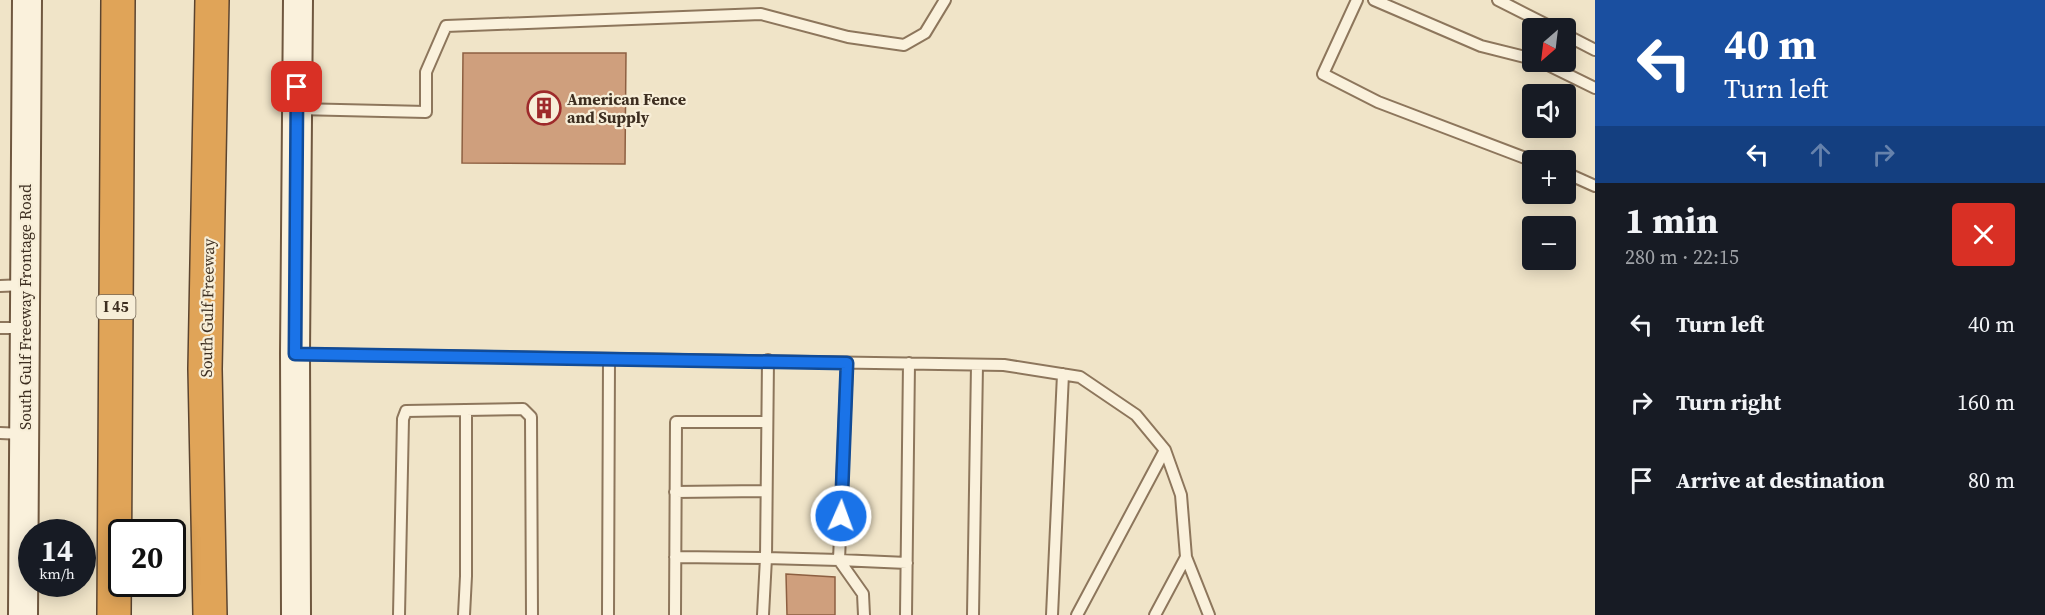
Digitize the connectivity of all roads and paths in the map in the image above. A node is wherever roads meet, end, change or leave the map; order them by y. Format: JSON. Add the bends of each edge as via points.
{"nodes":[{"id":1,"x":27,"y":0,"type":"edge"},
{"id":2,"x":118,"y":0,"type":"edge"},
{"id":3,"x":212,"y":0,"type":"edge"},
{"id":4,"x":298,"y":0,"type":"edge"},
{"id":5,"x":945,"y":0,"type":"edge"},
{"id":6,"x":1357,"y":0,"type":"edge"},
{"id":7,"x":1374,"y":0,"type":"edge"},
{"id":8,"x":1498,"y":0,"type":"edge"},
{"id":9,"x":1533,"y":18,"type":"edge"},
{"id":10,"x":1576,"y":40,"type":"edge"},
{"id":11,"x":1595,"y":50,"type":"edge"},
{"id":12,"x":1522,"y":56,"type":"edge"},
{"id":13,"x":1562,"y":72,"type":"edge"},
{"id":14,"x":1595,"y":88,"type":"edge"},
{"id":15,"x":297,"y":109,"type":"junction"},
{"id":16,"x":1522,"y":157,"type":"edge"},
{"id":17,"x":1576,"y":177,"type":"edge"},
{"id":18,"x":1595,"y":186,"type":"edge"},
{"id":19,"x":13,"y":286,"type":"edge"},
{"id":20,"x":12,"y":328,"type":"edge"},
{"id":21,"x":295,"y":354,"type":"junction"},
{"id":22,"x":609,"y":359,"type":"junction"},
{"id":23,"x":768,"y":360,"type":"junction"},
{"id":24,"x":847,"y":363,"type":"junction"},
{"id":25,"x":909,"y":363,"type":"junction"},
{"id":26,"x":977,"y":364,"type":"junction"},
{"id":27,"x":1063,"y":374,"type":"junction"},
{"id":28,"x":466,"y":410,"type":"junction"},
{"id":29,"x":767,"y":422,"type":"junction"},
{"id":30,"x":12,"y":433,"type":"edge"},
{"id":31,"x":1165,"y":450,"type":"junction"},
{"id":32,"x":766,"y":491,"type":"junction"},
{"id":33,"x":675,"y":492,"type":"junction"},
{"id":34,"x":675,"y":557,"type":"junction"},
{"id":35,"x":1185,"y":557,"type":"junction"},
{"id":36,"x":766,"y":558,"type":"junction"},
{"id":37,"x":839,"y":560,"type":"junction"},
{"id":38,"x":906,"y":562,"type":"junction"},
{"id":39,"x":23,"y":615,"type":"edge"},
{"id":40,"x":114,"y":615,"type":"edge"},
{"id":41,"x":210,"y":615,"type":"edge"},
{"id":42,"x":296,"y":615,"type":"edge"},
{"id":43,"x":399,"y":615,"type":"edge"},
{"id":44,"x":464,"y":615,"type":"edge"},
{"id":45,"x":532,"y":615,"type":"edge"},
{"id":46,"x":608,"y":615,"type":"edge"},
{"id":47,"x":675,"y":615,"type":"edge"},
{"id":48,"x":763,"y":615,"type":"edge"},
{"id":49,"x":864,"y":615,"type":"edge"},
{"id":50,"x":906,"y":615,"type":"edge"},
{"id":51,"x":973,"y":615,"type":"edge"},
{"id":52,"x":1052,"y":615,"type":"edge"},
{"id":53,"x":1077,"y":615,"type":"edge"},
{"id":54,"x":1155,"y":615,"type":"edge"},
{"id":55,"x":1209,"y":615,"type":"edge"}],
"edges":[{"from":1,"to":19,"type":"main road","name":"South Gulf Freeway Frontage Road"},
{"from":2,"to":40,"type":"highway","number":"I 45"},
{"from":3,"to":41,"type":"highway","name":"South Gulf Freeway","via":[[206,369]]},
{"from":4,"to":15,"type":"main road"},
{"from":5,"to":15,"type":"lane","via":[[925,33],[904,45],[848,37],[761,14],[446,26],[426,72],[426,112]]},
{"from":6,"to":16,"type":"lane","via":[[1323,74],[1378,102]]},
{"from":7,"to":12,"type":"lane","via":[[1481,46]]},
{"from":8,"to":9,"type":"lane"},
{"from":10,"to":11,"type":"lane"},
{"from":13,"to":14,"type":"lane"},
{"from":15,"to":21,"type":"main road"},
{"from":17,"to":18,"type":"lane"},
{"from":19,"to":20,"type":"main road","name":"South Gulf Freeway Frontage Road"},
{"from":20,"to":30,"type":"main road","name":"South Gulf Freeway Frontage Road"},
{"from":21,"to":22,"type":"lane"},
{"from":21,"to":42,"type":"main road"},
{"from":22,"to":23,"type":"lane"},
{"from":22,"to":46,"type":"lane"},
{"from":23,"to":24,"type":"lane"},
{"from":23,"to":29,"type":"lane"},
{"from":24,"to":25,"type":"lane"},
{"from":24,"to":37,"type":"lane"},
{"from":25,"to":26,"type":"lane"},
{"from":25,"to":38,"type":"lane"},
{"from":26,"to":27,"type":"lane"},
{"from":26,"to":51,"type":"lane"},
{"from":27,"to":31,"type":"lane","via":[[1080,377],[1136,415]]},
{"from":27,"to":52,"type":"lane"},
{"from":28,"to":43,"type":"lane","via":[[406,411],[403,418]]},
{"from":28,"to":44,"type":"lane"},
{"from":28,"to":45,"type":"lane","via":[[523,409],[531,417]]},
{"from":29,"to":32,"type":"lane"},
{"from":29,"to":33,"type":"lane","via":[[676,422]]},
{"from":30,"to":39,"type":"main road","name":"South Gulf Freeway Frontage Road"},
{"from":31,"to":35,"type":"lane","via":[[1181,495]]},
{"from":31,"to":53,"type":"lane"},
{"from":32,"to":33,"type":"lane"},
{"from":32,"to":36,"type":"lane"},
{"from":33,"to":34,"type":"lane"},
{"from":34,"to":36,"type":"lane"},
{"from":34,"to":47,"type":"lane"},
{"from":35,"to":54,"type":"lane"},
{"from":35,"to":55,"type":"lane"},
{"from":36,"to":37,"type":"lane"},
{"from":36,"to":48,"type":"lane"},
{"from":37,"to":38,"type":"lane"},
{"from":37,"to":49,"type":"lane","via":[[863,594]]},
{"from":38,"to":50,"type":"lane"}]}
